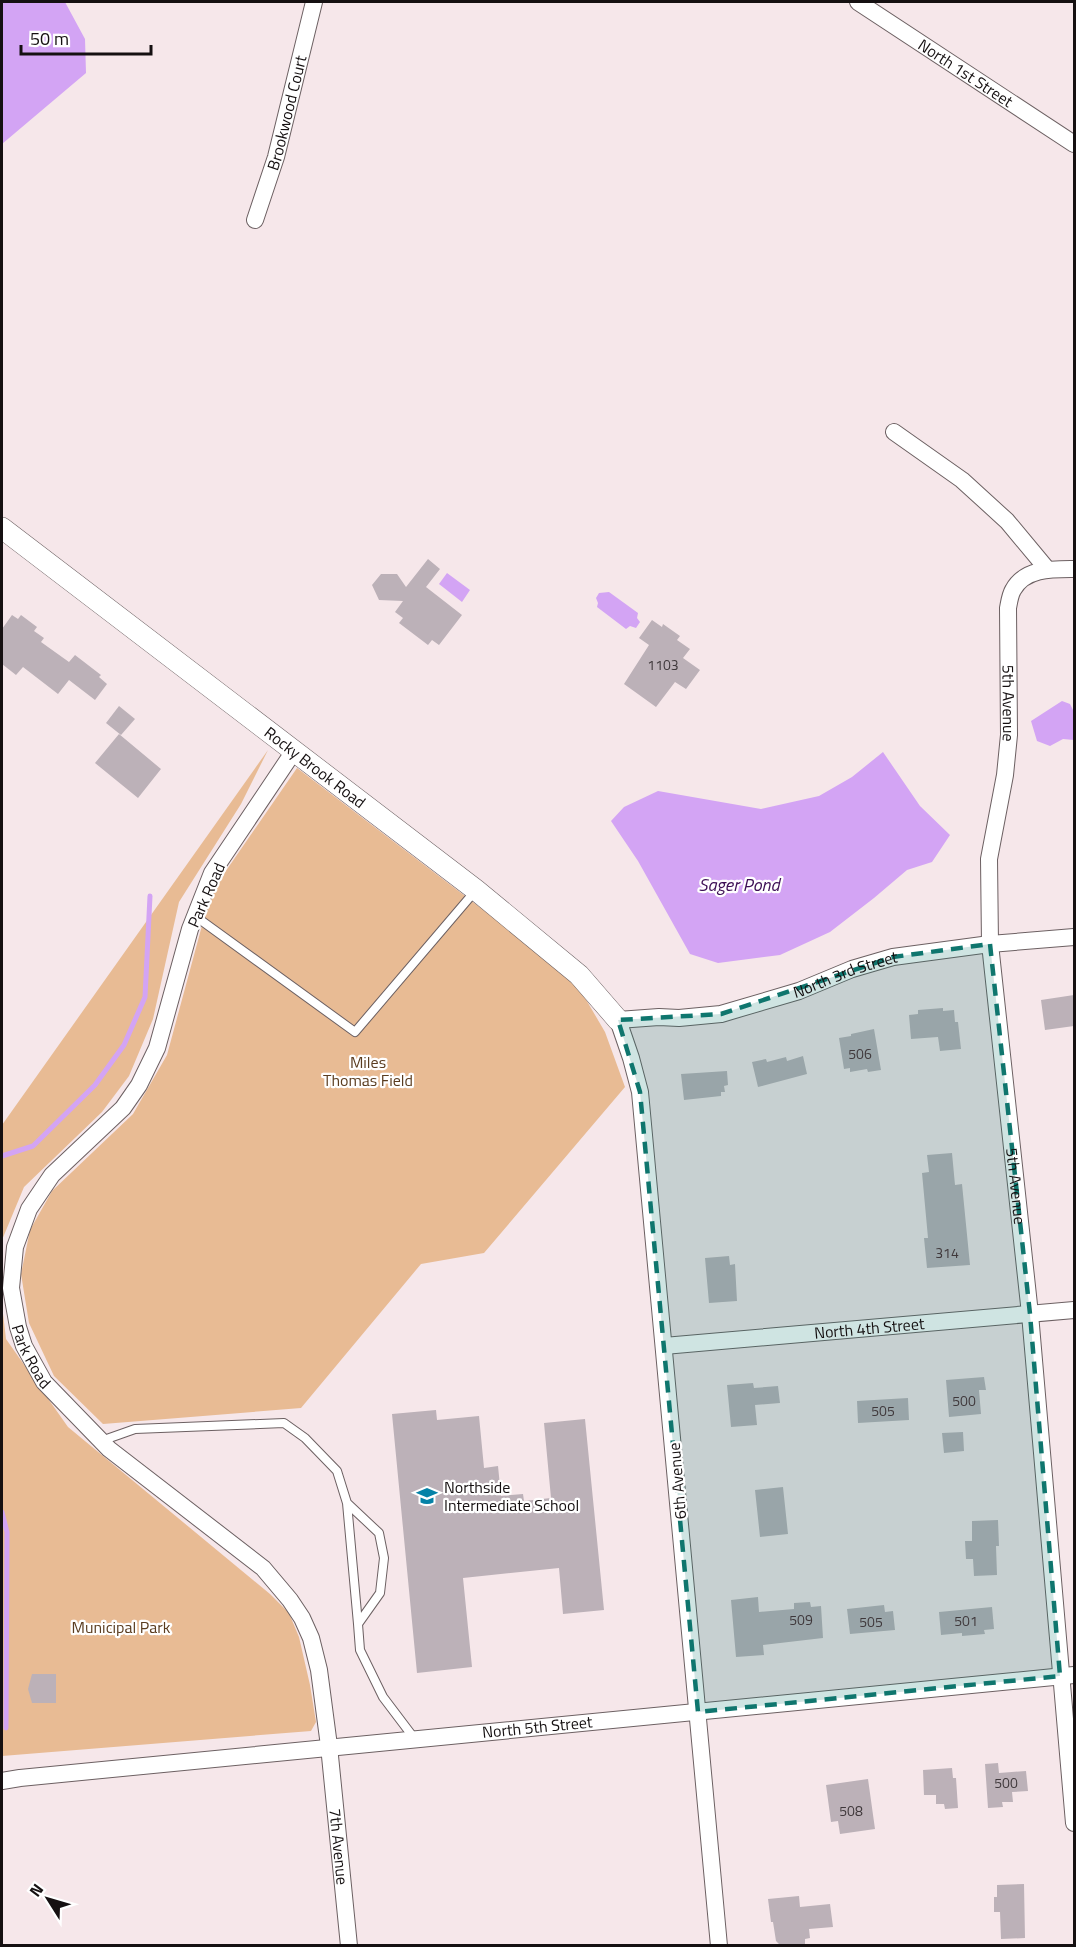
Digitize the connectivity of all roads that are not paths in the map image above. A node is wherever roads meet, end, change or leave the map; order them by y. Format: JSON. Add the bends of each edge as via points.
{"nodes":[{"id":1,"x":314,"y":2,"type":"edge"},
{"id":2,"x":858,"y":2,"type":"edge"},
{"id":3,"x":1074,"y":144,"type":"edge"},
{"id":4,"x":255,"y":220,"type":"dead end"},
{"id":5,"x":894,"y":432,"type":"dead end"},
{"id":6,"x":2,"y":528,"type":"edge"},
{"id":7,"x":1047,"y":569,"type":"junction"},
{"id":8,"x":1074,"y":569,"type":"edge"},
{"id":9,"x":294,"y":751,"type":"junction"},
{"id":10,"x":476,"y":890,"type":"junction"},
{"id":11,"x":195,"y":916,"type":"junction"},
{"id":12,"x":1074,"y":937,"type":"edge"},
{"id":13,"x":990,"y":944,"type":"junction"},
{"id":14,"x":618,"y":1020,"type":"junction"},
{"id":15,"x":1074,"y":1310,"type":"edge"},
{"id":16,"x":1030,"y":1314,"type":"junction"},
{"id":17,"x":664,"y":1346,"type":"junction"},
{"id":18,"x":101,"y":1441,"type":"junction"},
{"id":19,"x":347,"y":1503,"type":"junction"},
{"id":20,"x":358,"y":1624,"type":"junction"},
{"id":21,"x":1067,"y":1675,"type":"edge"},
{"id":22,"x":698,"y":1712,"type":"junction"},
{"id":23,"x":415,"y":1738,"type":"junction"},
{"id":24,"x":329,"y":1746,"type":"junction"},
{"id":25,"x":2,"y":1781,"type":"edge"},
{"id":26,"x":1074,"y":1823,"type":"edge"},
{"id":27,"x":349,"y":1946,"type":"edge"},
{"id":28,"x":719,"y":1946,"type":"edge"}],
"edges":[{"from":1,"to":4,"type":"street","name":"Brookwood Court","via":[[276,157]]},
{"from":2,"to":3,"type":"street","name":"North 1st Street"},
{"from":5,"to":7,"type":"street","via":[[962,480],[1007,521]]},
{"from":6,"to":9,"type":"street","name":"Rocky Brook Road"},
{"from":7,"to":8,"type":"street"},
{"from":7,"to":13,"type":"street","name":"5th Avenue","via":[[1026,576],[1013,589],[1008,608],[1009,735],[989,858]]},
{"from":9,"to":10,"type":"street","name":"Rocky Brook Road"},
{"from":9,"to":11,"type":"street","name":"Park Road","via":[[212,873]]},
{"from":10,"to":11,"type":"lane","via":[[355,1032]]},
{"from":10,"to":14,"type":"street","name":"Rocky Brook Road","via":[[579,975]]},
{"from":11,"to":18,"type":"street","name":"Park Road","via":[[158,1048],[139,1085],[123,1108],[52,1176],[29,1209],[15,1247],[11,1288],[24,1346],[44,1382]]},
{"from":12,"to":13,"type":"street","name":"North 3rd Street"},
{"from":13,"to":14,"type":"street","name":"North 3rd Street","via":[[893,957],[800,991],[721,1014]]},
{"from":13,"to":16,"type":"street","name":"5th Avenue"},
{"from":14,"to":17,"type":"street","name":"6th Avenue","via":[[640,1092]]},
{"from":15,"to":16,"type":"street","name":"North 4th Street"},
{"from":16,"to":17,"type":"street","name":"North 4th Street"},
{"from":16,"to":21,"type":"street","name":"5th Avenue"},
{"from":17,"to":22,"type":"street","name":"6th Avenue"},
{"from":18,"to":19,"type":"lane","via":[[135,1429],[284,1423],[306,1437],[337,1471]]},
{"from":18,"to":24,"type":"street","name":"Park Road","via":[[263,1568],[290,1600],[311,1638]]},
{"from":19,"to":20,"type":"lane"},
{"from":19,"to":20,"type":"lane","via":[[379,1533],[384,1558],[380,1593]]},
{"from":20,"to":23,"type":"lane","via":[[360,1650],[383,1697]]},
{"from":21,"to":22,"type":"street","name":"North 5th Street"},
{"from":21,"to":26,"type":"street","name":"5th Avenue"},
{"from":22,"to":23,"type":"street","name":"North 5th Street"},
{"from":22,"to":28,"type":"street","name":"6th Avenue"},
{"from":23,"to":24,"type":"street","name":"North 5th Street"},
{"from":24,"to":25,"type":"street","name":"North 5th Street"},
{"from":24,"to":27,"type":"street","name":"7th Avenue"}]}
